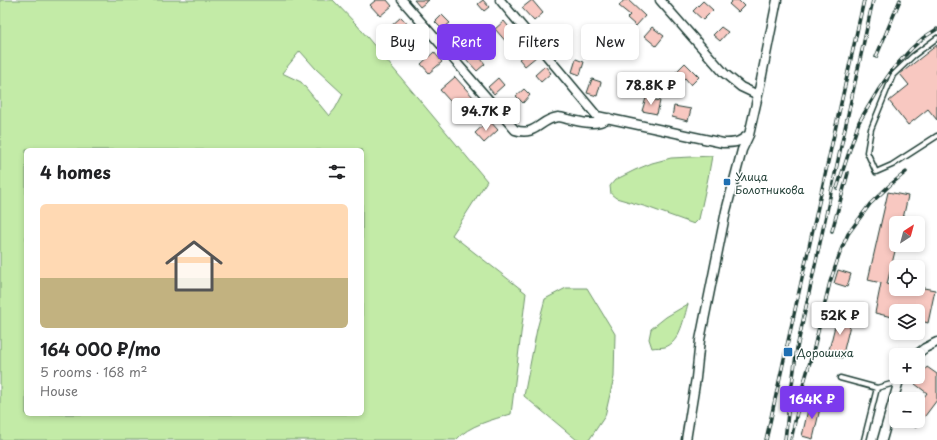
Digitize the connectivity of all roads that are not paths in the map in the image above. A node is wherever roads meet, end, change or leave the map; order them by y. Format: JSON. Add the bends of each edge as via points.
{"nodes":[{"id":1,"x":402,"y":0,"type":"edge"},
{"id":2,"x":500,"y":0,"type":"edge"},
{"id":3,"x":660,"y":0,"type":"edge"},
{"id":4,"x":777,"y":0,"type":"edge"},
{"id":5,"x":937,"y":38,"type":"edge"},
{"id":6,"x":758,"y":95,"type":"junction"},
{"id":7,"x":609,"y":118,"type":"junction"},
{"id":8,"x":749,"y":135,"type":"junction"},
{"id":9,"x":937,"y":136,"type":"edge"},
{"id":10,"x":937,"y":342,"type":"edge"},
{"id":11,"x":925,"y":348,"type":"edge"},
{"id":12,"x":840,"y":378,"type":"dead end"},
{"id":13,"x":889,"y":384,"type":"edge"},
{"id":14,"x":898,"y":384,"type":"edge"},
{"id":15,"x":877,"y":388,"type":"junction"},
{"id":16,"x":686,"y":440,"type":"edge"},
{"id":17,"x":864,"y":440,"type":"edge"},
{"id":18,"x":882,"y":440,"type":"edge"}],
"edges":[{"from":1,"to":7,"type":"street","via":[[515,130],[531,131],[558,117],[592,124]]},
{"from":2,"to":7,"type":"street","via":[[597,116]]},
{"from":3,"to":6,"type":"street","via":[[724,73],[741,87]]},
{"from":4,"to":6,"type":"street"},
{"from":5,"to":9,"type":"lane","via":[[893,75],[871,129],[867,152],[876,172],[892,165]]},
{"from":6,"to":8,"type":"street"},
{"from":7,"to":8,"type":"street","via":[[723,143],[734,143]]},
{"from":8,"to":16,"type":"street","via":[[742,150],[726,211],[700,340]]},
{"from":10,"to":11,"type":"street"},
{"from":12,"to":15,"type":"lane"},
{"from":13,"to":15,"type":"lane"},
{"from":14,"to":18,"type":"street"},
{"from":15,"to":17,"type":"lane"}]}
